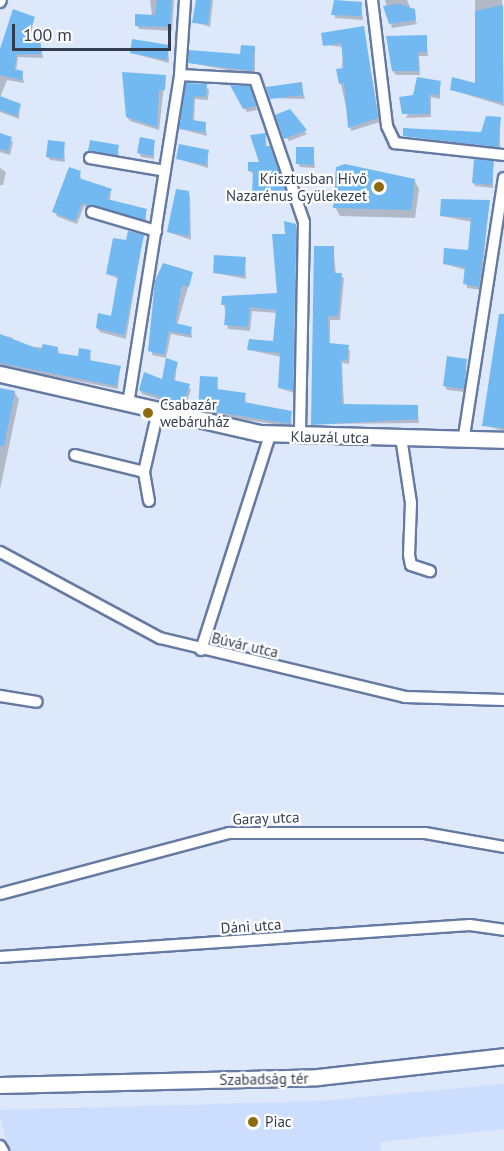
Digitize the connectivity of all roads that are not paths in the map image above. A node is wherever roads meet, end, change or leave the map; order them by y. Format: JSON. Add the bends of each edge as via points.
{"nodes":[{"id":1,"x":185,"y":0,"type":"edge"},
{"id":2,"x":372,"y":0,"type":"edge"},
{"id":3,"x":180,"y":75,"type":"junction"},
{"id":4,"x":504,"y":155,"type":"edge"},
{"id":5,"x":90,"y":158,"type":"dead end"},
{"id":6,"x":165,"y":171,"type":"junction"},
{"id":7,"x":504,"y":178,"type":"edge"},
{"id":8,"x":92,"y":212,"type":"dead end"},
{"id":9,"x":156,"y":231,"type":"junction"},
{"id":10,"x":0,"y":374,"type":"edge"},
{"id":11,"x":129,"y":404,"type":"junction"},
{"id":12,"x":158,"y":411,"type":"junction"},
{"id":13,"x":270,"y":435,"type":"junction"},
{"id":14,"x":464,"y":436,"type":"junction"},
{"id":15,"x":300,"y":437,"type":"junction"},
{"id":16,"x":401,"y":437,"type":"junction"},
{"id":17,"x":504,"y":440,"type":"edge"},
{"id":18,"x":75,"y":455,"type":"dead end"},
{"id":19,"x":144,"y":471,"type":"junction"},
{"id":20,"x":149,"y":501,"type":"dead end"},
{"id":21,"x":0,"y":552,"type":"edge"},
{"id":22,"x":430,"y":571,"type":"dead end"},
{"id":23,"x":201,"y":650,"type":"junction"},
{"id":24,"x":0,"y":696,"type":"edge"},
{"id":25,"x":504,"y":700,"type":"edge"},
{"id":26,"x":37,"y":702,"type":"dead end"},
{"id":27,"x":504,"y":847,"type":"edge"},
{"id":28,"x":0,"y":894,"type":"edge"},
{"id":29,"x":504,"y":930,"type":"edge"},
{"id":30,"x":0,"y":957,"type":"edge"},
{"id":31,"x":504,"y":1056,"type":"edge"},
{"id":32,"x":0,"y":1085,"type":"edge"},
{"id":33,"x":0,"y":1146,"type":"edge"},
{"id":34,"x":3,"y":1151,"type":"edge"}],
"edges":[{"from":1,"to":3,"type":"street"},
{"from":2,"to":4,"type":"street","via":[[387,126],[395,143]]},
{"from":3,"to":6,"type":"street"},
{"from":3,"to":15,"type":"street","via":[[255,79],[304,222]]},
{"from":5,"to":6,"type":"street"},
{"from":6,"to":9,"type":"street"},
{"from":7,"to":14,"type":"street"},
{"from":8,"to":9,"type":"street"},
{"from":9,"to":11,"type":"street"},
{"from":10,"to":11,"type":"street","name":"Klauzál utca"},
{"from":11,"to":12,"type":"street","name":"Klauzál utca"},
{"from":12,"to":13,"type":"street","name":"Klauzál utca"},
{"from":12,"to":19,"type":"street"},
{"from":13,"to":15,"type":"street","name":"Klauzál utca"},
{"from":13,"to":23,"type":"street"},
{"from":14,"to":16,"type":"street","name":"Klauzál utca"},
{"from":14,"to":17,"type":"street","name":"Klauzál utca"},
{"from":15,"to":16,"type":"street","name":"Klauzál utca"},
{"from":16,"to":22,"type":"street","via":[[411,503],[411,565]]},
{"from":18,"to":19,"type":"street"},
{"from":19,"to":20,"type":"street"},
{"from":21,"to":23,"type":"street","name":"Búvár utca","via":[[104,612],[160,639]]},
{"from":23,"to":25,"type":"street","name":"Búvár utca","via":[[405,697]]},
{"from":24,"to":26,"type":"street"},
{"from":27,"to":28,"type":"street","name":"Garay utca","via":[[425,833],[229,833]]},
{"from":29,"to":30,"type":"street","name":"Dáni utca","via":[[470,925]]},
{"from":31,"to":32,"type":"street","name":"Szabadság tér","via":[[318,1077]]},
{"from":33,"to":34,"type":"street"}]}
